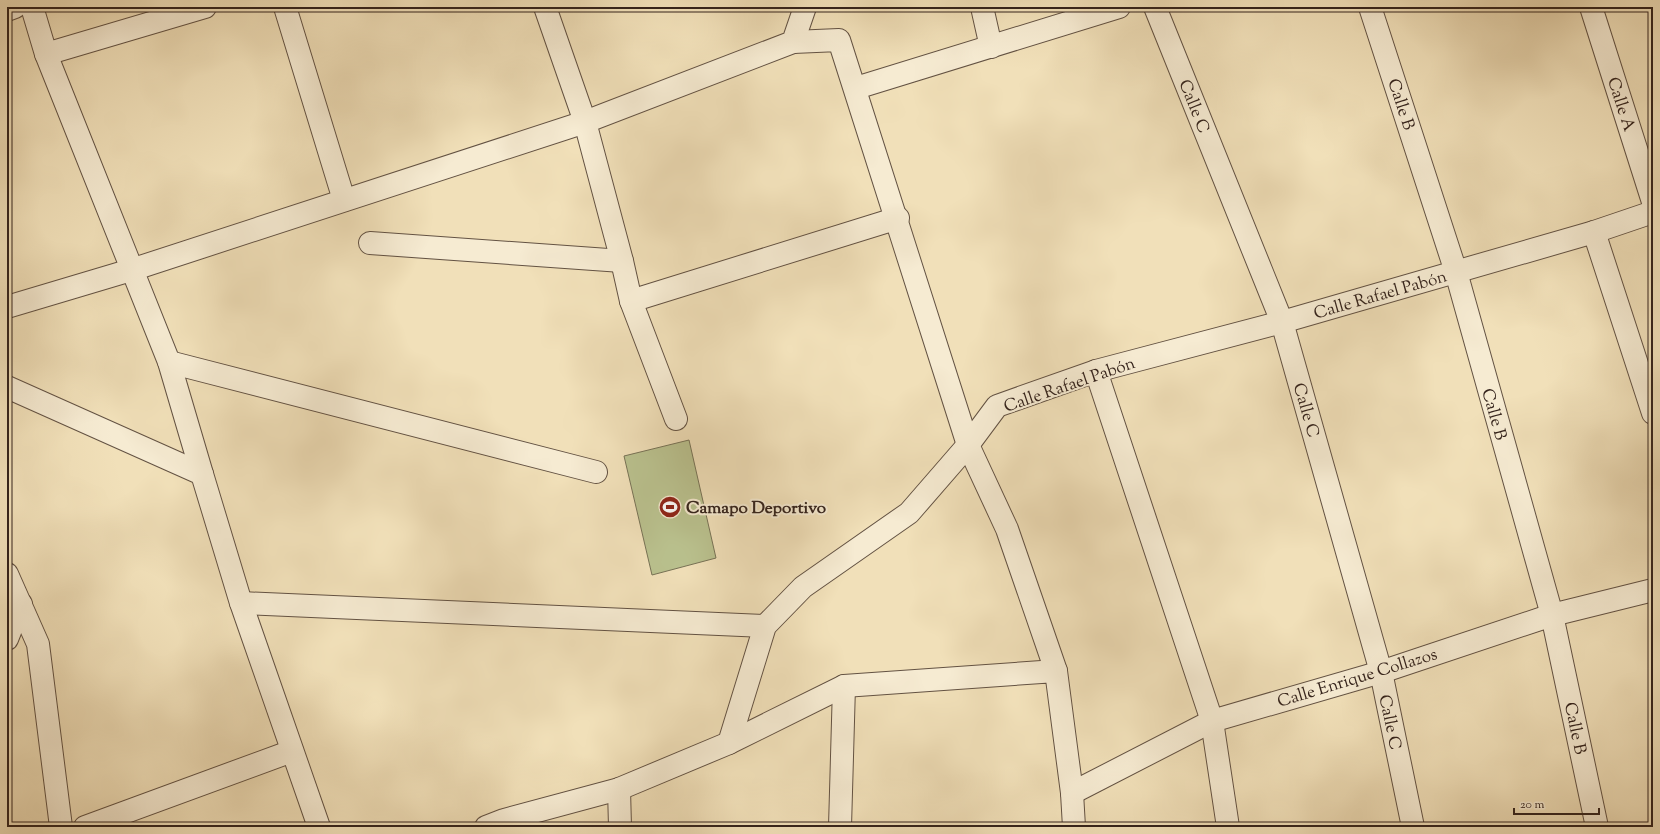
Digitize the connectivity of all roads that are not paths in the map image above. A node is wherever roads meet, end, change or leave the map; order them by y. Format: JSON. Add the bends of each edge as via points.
{"nodes":[{"id":1,"x":15,"y":7,"type":"edge"},
{"id":2,"x":32,"y":7,"type":"edge"},
{"id":3,"x":206,"y":7,"type":"edge"},
{"id":4,"x":285,"y":7,"type":"edge"},
{"id":5,"x":545,"y":7,"type":"edge"},
{"id":6,"x":805,"y":7,"type":"edge"},
{"id":7,"x":982,"y":7,"type":"edge"},
{"id":8,"x":1119,"y":7,"type":"edge"},
{"id":9,"x":1155,"y":7,"type":"edge"},
{"id":10,"x":1370,"y":7,"type":"edge"},
{"id":11,"x":1590,"y":7,"type":"edge"},
{"id":12,"x":7,"y":10,"type":"edge"},
{"id":13,"x":793,"y":42,"type":"junction"},
{"id":14,"x":991,"y":47,"type":"junction"},
{"id":15,"x":46,"y":54,"type":"junction"},
{"id":16,"x":856,"y":88,"type":"junction"},
{"id":17,"x":585,"y":122,"type":"junction"},
{"id":18,"x":344,"y":200,"type":"junction"},
{"id":19,"x":1653,"y":202,"type":"edge"},
{"id":20,"x":1653,"y":212,"type":"edge"},
{"id":21,"x":898,"y":218,"type":"junction"},
{"id":22,"x":1594,"y":232,"type":"junction"},
{"id":23,"x":370,"y":243,"type":"dead end"},
{"id":24,"x":622,"y":260,"type":"junction"},
{"id":25,"x":131,"y":270,"type":"junction"},
{"id":26,"x":1456,"y":272,"type":"junction"},
{"id":27,"x":631,"y":301,"type":"junction"},
{"id":28,"x":7,"y":307,"type":"edge"},
{"id":29,"x":1282,"y":322,"type":"junction"},
{"id":30,"x":169,"y":362,"type":"junction"},
{"id":31,"x":1096,"y":371,"type":"junction"},
{"id":32,"x":7,"y":387,"type":"edge"},
{"id":33,"x":1653,"y":414,"type":"edge"},
{"id":34,"x":676,"y":419,"type":"dead end"},
{"id":35,"x":968,"y":445,"type":"junction"},
{"id":36,"x":596,"y":472,"type":"dead end"},
{"id":37,"x":202,"y":474,"type":"junction"},
{"id":38,"x":7,"y":574,"type":"edge"},
{"id":39,"x":1653,"y":590,"type":"edge"},
{"id":40,"x":241,"y":603,"type":"junction"},
{"id":41,"x":21,"y":604,"type":"junction"},
{"id":42,"x":1552,"y":615,"type":"junction"},
{"id":43,"x":765,"y":626,"type":"junction"},
{"id":44,"x":7,"y":639,"type":"edge"},
{"id":45,"x":1056,"y":671,"type":"junction"},
{"id":46,"x":1381,"y":672,"type":"junction"},
{"id":47,"x":844,"y":686,"type":"junction"},
{"id":48,"x":1212,"y":721,"type":"junction"},
{"id":49,"x":729,"y":742,"type":"junction"},
{"id":50,"x":292,"y":750,"type":"junction"},
{"id":51,"x":619,"y":789,"type":"junction"},
{"id":52,"x":1072,"y":793,"type":"junction"},
{"id":53,"x":60,"y":827,"type":"edge"},
{"id":54,"x":85,"y":827,"type":"edge"},
{"id":55,"x":319,"y":827,"type":"edge"},
{"id":56,"x":486,"y":827,"type":"edge"},
{"id":57,"x":620,"y":827,"type":"edge"},
{"id":58,"x":840,"y":827,"type":"edge"},
{"id":59,"x":1074,"y":827,"type":"edge"},
{"id":60,"x":1228,"y":827,"type":"edge"},
{"id":61,"x":1413,"y":827,"type":"edge"},
{"id":62,"x":1597,"y":827,"type":"edge"}],
"edges":[{"from":1,"to":12,"type":"street"},
{"from":2,"to":15,"type":"street"},
{"from":3,"to":15,"type":"street"},
{"from":4,"to":18,"type":"street"},
{"from":5,"to":17,"type":"street"},
{"from":6,"to":13,"type":"street"},
{"from":7,"to":14,"type":"street"},
{"from":8,"to":14,"type":"street"},
{"from":9,"to":29,"type":"street","name":"Calle C"},
{"from":10,"to":26,"type":"street","name":"Calle B"},
{"from":11,"to":19,"type":"street","name":"Calle A"},
{"from":13,"to":16,"type":"street","via":[[840,40]]},
{"from":13,"to":17,"type":"street"},
{"from":14,"to":16,"type":"street"},
{"from":15,"to":25,"type":"street"},
{"from":16,"to":21,"type":"street"},
{"from":17,"to":18,"type":"street"},
{"from":17,"to":24,"type":"street"},
{"from":18,"to":25,"type":"street"},
{"from":20,"to":22,"type":"street","name":"Calle Rafael Pabón"},
{"from":21,"to":27,"type":"street"},
{"from":21,"to":35,"type":"street"},
{"from":22,"to":26,"type":"street","name":"Calle Rafael Pabón"},
{"from":22,"to":33,"type":"street"},
{"from":23,"to":24,"type":"street"},
{"from":24,"to":27,"type":"street"},
{"from":25,"to":28,"type":"street"},
{"from":25,"to":30,"type":"street"},
{"from":26,"to":29,"type":"street","name":"Calle Rafael Pabón"},
{"from":26,"to":42,"type":"street","name":"Calle B"},
{"from":27,"to":34,"type":"street"},
{"from":29,"to":31,"type":"street","name":"Calle Rafael Pabón"},
{"from":29,"to":46,"type":"street","name":"Calle C"},
{"from":30,"to":36,"type":"street"},
{"from":30,"to":37,"type":"street"},
{"from":31,"to":35,"type":"street","name":"Calle Rafael Pabón","via":[[997,406]]},
{"from":31,"to":48,"type":"street"},
{"from":32,"to":37,"type":"street"},
{"from":35,"to":43,"type":"street","name":"Calle Rafael Pabón","via":[[909,513],[803,587]]},
{"from":35,"to":45,"type":"street","via":[[1007,529]]},
{"from":37,"to":40,"type":"street"},
{"from":38,"to":41,"type":"street"},
{"from":39,"to":42,"type":"street","name":"Calle Enrique Collazos"},
{"from":40,"to":43,"type":"street"},
{"from":40,"to":50,"type":"street"},
{"from":41,"to":44,"type":"street"},
{"from":41,"to":53,"type":"street","via":[[38,644]]},
{"from":42,"to":46,"type":"street","name":"Calle Enrique Collazos"},
{"from":42,"to":62,"type":"street","name":"Calle B"},
{"from":43,"to":49,"type":"street","name":"Calle Rafael Pabón"},
{"from":45,"to":47,"type":"street"},
{"from":45,"to":52,"type":"street"},
{"from":46,"to":48,"type":"street","name":"Calle Enrique Collazos"},
{"from":46,"to":61,"type":"street","name":"Calle C"},
{"from":47,"to":49,"type":"street"},
{"from":47,"to":58,"type":"street"},
{"from":48,"to":52,"type":"street","name":"Calle Enrique Collazos"},
{"from":48,"to":60,"type":"street"},
{"from":49,"to":51,"type":"street"},
{"from":50,"to":54,"type":"street"},
{"from":50,"to":55,"type":"street"},
{"from":51,"to":56,"type":"street"},
{"from":51,"to":57,"type":"street"},
{"from":52,"to":59,"type":"street"}]}
